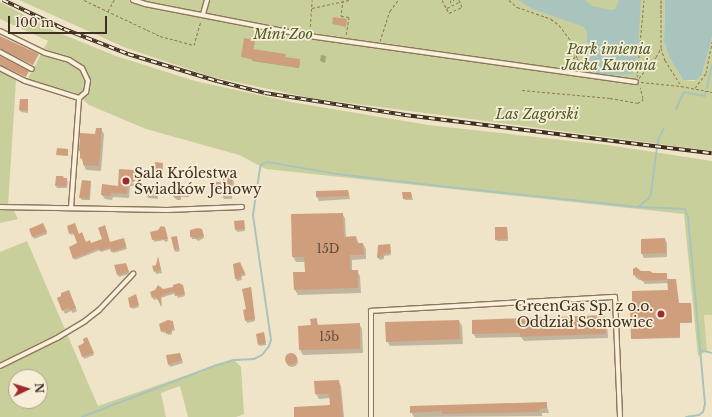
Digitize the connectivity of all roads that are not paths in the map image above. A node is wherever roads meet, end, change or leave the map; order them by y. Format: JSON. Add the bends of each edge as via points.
{"nodes":[{"id":1,"x":133,"y":0,"type":"edge"},
{"id":2,"x":207,"y":0,"type":"edge"},
{"id":3,"x":203,"y":14,"type":"junction"},
{"id":4,"x":0,"y":31,"type":"edge"},
{"id":5,"x":0,"y":52,"type":"edge"},
{"id":6,"x":0,"y":68,"type":"edge"},
{"id":7,"x":32,"y":68,"type":"dead end"},
{"id":8,"x":636,"y":82,"type":"road end"},
{"id":9,"x":79,"y":98,"type":"junction"},
{"id":10,"x":0,"y":207,"type":"edge"},
{"id":11,"x":242,"y":207,"type":"dead end"},
{"id":12,"x":71,"y":208,"type":"junction"},
{"id":13,"x":133,"y":274,"type":"dead end"},
{"id":14,"x":0,"y":366,"type":"edge"},
{"id":15,"x":371,"y":417,"type":"edge"},
{"id":16,"x":620,"y":417,"type":"edge"}],
"edges":[{"from":1,"to":3,"type":"lane"},
{"from":2,"to":3,"type":"lane"},
{"from":3,"to":8,"type":"lane","via":[[309,36]]},
{"from":4,"to":9,"type":"lane","via":[[82,68],[88,81],[86,92]]},
{"from":5,"to":7,"type":"lane"},
{"from":6,"to":9,"type":"lane","via":[[25,81]]},
{"from":9,"to":12,"type":"lane"},
{"from":10,"to":12,"type":"lane"},
{"from":11,"to":12,"type":"lane","via":[[167,210]]},
{"from":13,"to":14,"type":"lane","via":[[85,321]]},
{"from":15,"to":16,"type":"lane","via":[[371,311],[615,297]]}]}
